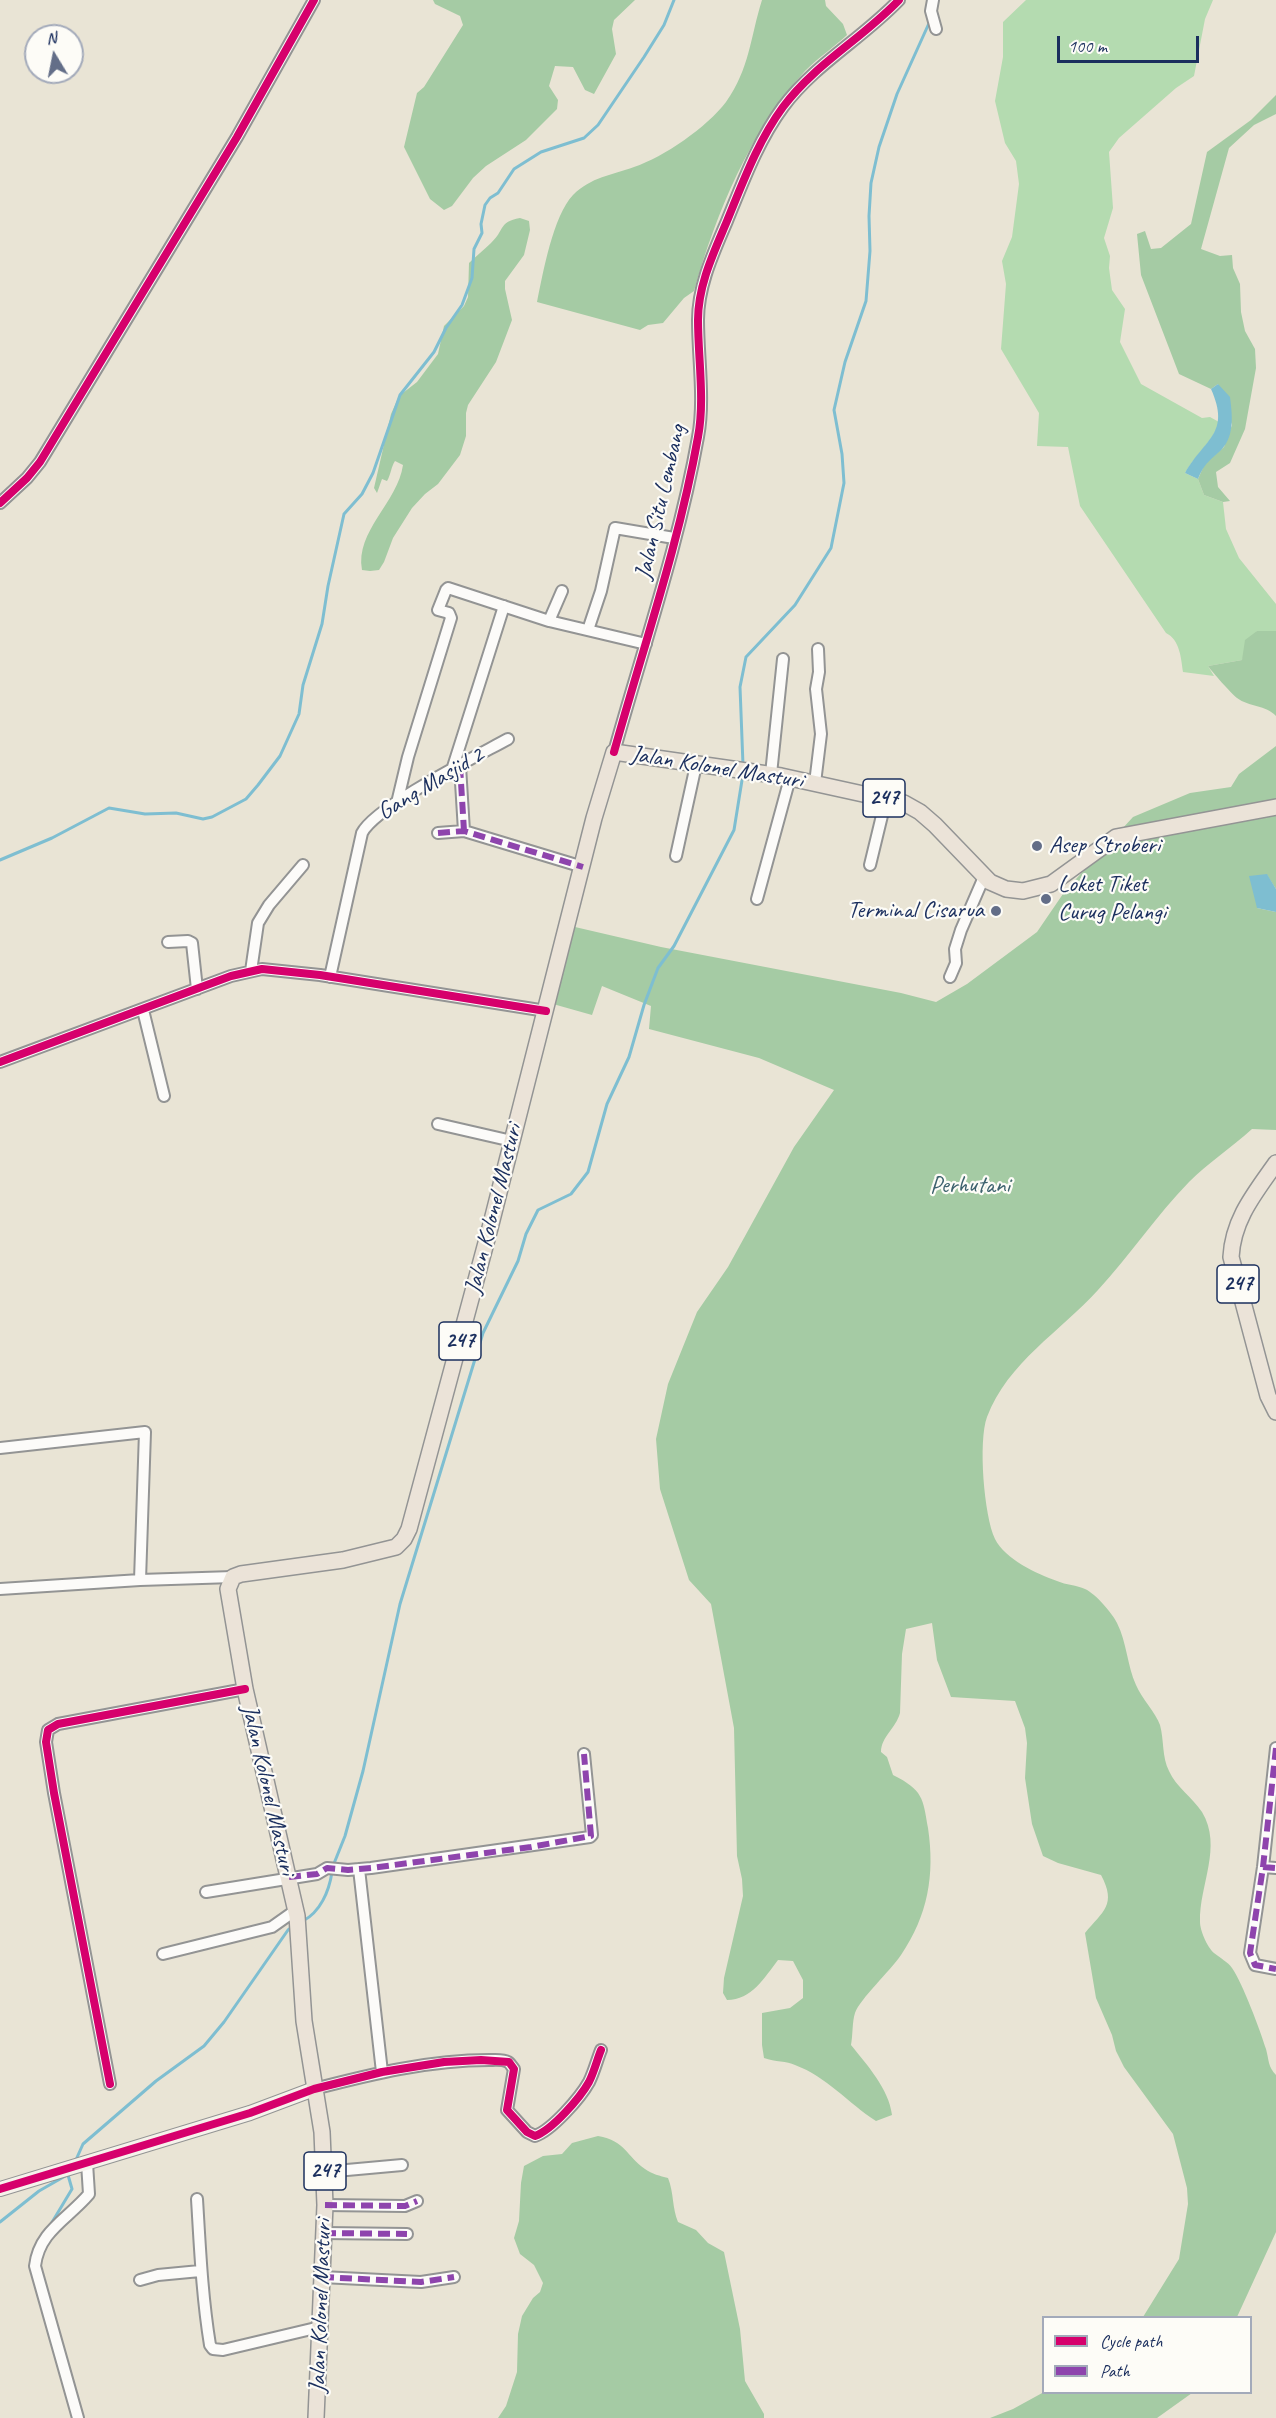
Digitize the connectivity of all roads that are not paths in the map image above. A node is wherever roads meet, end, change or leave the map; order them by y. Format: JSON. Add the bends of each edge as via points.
{"nodes":[{"id":1,"x":314,"y":0,"type":"edge"},
{"id":2,"x":899,"y":0,"type":"edge"},
{"id":3,"x":933,"y":0,"type":"edge"},
{"id":4,"x":936,"y":29,"type":"dead end"},
{"id":5,"x":0,"y":503,"type":"edge"},
{"id":6,"x":674,"y":538,"type":"junction"},
{"id":7,"x":562,"y":591,"type":"dead end"},
{"id":8,"x":504,"y":606,"type":"junction"},
{"id":9,"x":549,"y":621,"type":"junction"},
{"id":10,"x":588,"y":630,"type":"junction"},
{"id":11,"x":646,"y":644,"type":"junction"},
{"id":12,"x":818,"y":649,"type":"dead end"},
{"id":13,"x":783,"y":659,"type":"dead end"},
{"id":14,"x":508,"y":739,"type":"dead end"},
{"id":15,"x":614,"y":752,"type":"junction"},
{"id":16,"x":696,"y":765,"type":"junction"},
{"id":17,"x":456,"y":768,"type":"junction"},
{"id":18,"x":771,"y":774,"type":"junction"},
{"id":19,"x":790,"y":778,"type":"junction"},
{"id":20,"x":815,"y":783,"type":"junction"},
{"id":21,"x":886,"y":799,"type":"junction"},
{"id":22,"x":397,"y":803,"type":"junction"},
{"id":23,"x":1276,"y":807,"type":"edge"},
{"id":24,"x":464,"y":831,"type":"junction"},
{"id":25,"x":438,"y":833,"type":"dead end"},
{"id":26,"x":676,"y":856,"type":"dead end"},
{"id":27,"x":303,"y":865,"type":"dead end"},
{"id":28,"x":870,"y":865,"type":"dead end"},
{"id":29,"x":583,"y":867,"type":"junction"},
{"id":30,"x":984,"y":877,"type":"junction"},
{"id":31,"x":757,"y":899,"type":"dead end"},
{"id":32,"x":168,"y":942,"type":"dead end"},
{"id":33,"x":252,"y":971,"type":"junction"},
{"id":34,"x":330,"y":977,"type":"junction"},
{"id":35,"x":950,"y":977,"type":"dead end"},
{"id":36,"x":197,"y":989,"type":"junction"},
{"id":37,"x":143,"y":1010,"type":"junction"},
{"id":38,"x":546,"y":1011,"type":"junction"},
{"id":39,"x":0,"y":1062,"type":"edge"},
{"id":40,"x":164,"y":1096,"type":"dead end"},
{"id":41,"x":438,"y":1124,"type":"dead end"},
{"id":42,"x":512,"y":1141,"type":"junction"},
{"id":43,"x":1276,"y":1163,"type":"edge"},
{"id":44,"x":1276,"y":1412,"type":"edge"},
{"id":45,"x":0,"y":1448,"type":"edge"},
{"id":46,"x":233,"y":1577,"type":"junction"},
{"id":47,"x":140,"y":1580,"type":"junction"},
{"id":48,"x":0,"y":1589,"type":"edge"},
{"id":49,"x":245,"y":1689,"type":"junction"},
{"id":50,"x":1276,"y":1753,"type":"edge"},
{"id":51,"x":584,"y":1754,"type":"dead end"},
{"id":52,"x":1263,"y":1868,"type":"junction"},
{"id":53,"x":1276,"y":1868,"type":"edge"},
{"id":54,"x":359,"y":1869,"type":"junction"},
{"id":55,"x":289,"y":1876,"type":"junction"},
{"id":56,"x":206,"y":1892,"type":"dead end"},
{"id":57,"x":297,"y":1917,"type":"junction"},
{"id":58,"x":163,"y":1954,"type":"dead end"},
{"id":59,"x":1276,"y":1969,"type":"edge"},
{"id":60,"x":601,"y":2050,"type":"dead end"},
{"id":61,"x":382,"y":2072,"type":"junction"},
{"id":62,"x":110,"y":2084,"type":"dead end"},
{"id":63,"x":314,"y":2089,"type":"junction"},
{"id":64,"x":402,"y":2165,"type":"dead end"},
{"id":65,"x":74,"y":2167,"type":"junction"},
{"id":66,"x":326,"y":2172,"type":"junction"},
{"id":67,"x":0,"y":2189,"type":"edge"},
{"id":68,"x":197,"y":2199,"type":"dead end"},
{"id":69,"x":417,"y":2201,"type":"dead end"},
{"id":70,"x":325,"y":2205,"type":"junction"},
{"id":71,"x":324,"y":2233,"type":"junction"},
{"id":72,"x":407,"y":2234,"type":"dead end"},
{"id":73,"x":200,"y":2271,"type":"junction"},
{"id":74,"x":322,"y":2277,"type":"junction"},
{"id":75,"x":454,"y":2277,"type":"dead end"},
{"id":76,"x":140,"y":2280,"type":"dead end"},
{"id":77,"x":320,"y":2327,"type":"junction"},
{"id":78,"x":78,"y":2418,"type":"edge"},
{"id":79,"x":316,"y":2418,"type":"edge"}],
"edges":[{"from":1,"to":5,"type":"street","via":[[237,137],[40,462]]},
{"from":2,"to":6,"type":"street","name":"Jalan Situ Lembang","via":[[798,89],[751,162],[699,302],[700,420]]},
{"from":3,"to":4,"type":"street"},
{"from":6,"to":10,"type":"street","via":[[615,528],[602,591]]},
{"from":6,"to":11,"type":"street","name":"Jalan Situ Lembang"},
{"from":7,"to":9,"type":"street"},
{"from":8,"to":9,"type":"street"},
{"from":8,"to":17,"type":"street"},
{"from":8,"to":22,"type":"street","via":[[448,588],[444,593],[438,610],[451,618]]},
{"from":9,"to":10,"type":"street"},
{"from":10,"to":11,"type":"street"},
{"from":11,"to":15,"type":"street","name":"Jalan Situ Lembang"},
{"from":12,"to":20,"type":"street","via":[[816,688],[821,734]]},
{"from":13,"to":18,"type":"street"},
{"from":14,"to":17,"type":"street","name":"Gang Masjid 2"},
{"from":15,"to":16,"type":"main road","name":"Jalan Kolonel Masturi","number":"247"},
{"from":15,"to":29,"type":"main road","name":"Jalan Kolonel Masturi","number":"247"},
{"from":16,"to":18,"type":"main road","name":"Jalan Kolonel Masturi","number":"247"},
{"from":16,"to":26,"type":"street"},
{"from":17,"to":22,"type":"street","name":"Gang Masjid 2"},
{"from":17,"to":24,"type":"street"},
{"from":18,"to":19,"type":"main road","name":"Jalan Kolonel Masturi","number":"247"},
{"from":19,"to":20,"type":"main road","name":"Jalan Kolonel Masturi","number":"247"},
{"from":19,"to":31,"type":"street"},
{"from":20,"to":21,"type":"main road","name":"Jalan Kolonel Masturi","number":"247"},
{"from":21,"to":28,"type":"street"},
{"from":21,"to":30,"type":"main road","name":"Jalan Kolonel Masturi","number":"247","via":[[920,812]]},
{"from":22,"to":34,"type":"street","name":"Gang Masjid 2","via":[[375,817],[362,833]]},
{"from":23,"to":30,"type":"main road","name":"Jalan Kolonel Masturi","number":"247","via":[[1116,837],[1052,884],[1034,890],[1006,889]]},
{"from":24,"to":25,"type":"street"},
{"from":24,"to":29,"type":"street"},
{"from":27,"to":33,"type":"street","via":[[261,917],[255,932]]},
{"from":29,"to":38,"type":"main road","name":"Jalan Kolonel Masturi","number":"247"},
{"from":30,"to":35,"type":"street","via":[[955,949],[957,959]]},
{"from":32,"to":36,"type":"street","via":[[192,943]]},
{"from":33,"to":34,"type":"street"},
{"from":33,"to":36,"type":"street"},
{"from":34,"to":38,"type":"street"},
{"from":36,"to":37,"type":"street"},
{"from":37,"to":39,"type":"street"},
{"from":37,"to":40,"type":"street"},
{"from":38,"to":42,"type":"main road","name":"Jalan Kolonel Masturi","number":"247"},
{"from":41,"to":42,"type":"street"},
{"from":42,"to":46,"type":"main road","name":"Jalan Kolonel Masturi","number":"247","via":[[429,1460],[404,1539],[396,1547],[343,1560]]},
{"from":43,"to":44,"type":"main road","number":"247","via":[[1241,1215],[1232,1237],[1230,1257],[1268,1396]]},
{"from":45,"to":47,"type":"street","via":[[145,1432]]},
{"from":46,"to":47,"type":"street"},
{"from":46,"to":49,"type":"main road","name":"Jalan Kolonel Masturi","number":"247","via":[[228,1589]]},
{"from":47,"to":48,"type":"street"},
{"from":49,"to":55,"type":"main road","name":"Jalan Kolonel Masturi","number":"247"},
{"from":49,"to":62,"type":"street","via":[[58,1724],[48,1730],[46,1742],[54,1792]]},
{"from":50,"to":52,"type":"street"},
{"from":51,"to":54,"type":"street","via":[[591,1836]]},
{"from":52,"to":53,"type":"street"},
{"from":52,"to":59,"type":"street","via":[[1250,1953],[1255,1965]]},
{"from":54,"to":55,"type":"street"},
{"from":54,"to":61,"type":"street"},
{"from":55,"to":56,"type":"street"},
{"from":55,"to":57,"type":"main road","name":"Jalan Kolonel Masturi","number":"247"},
{"from":57,"to":58,"type":"street","via":[[272,1928]]},
{"from":57,"to":63,"type":"main road","name":"Jalan Kolonel Masturi","number":"247","via":[[304,2021]]},
{"from":60,"to":61,"type":"street","via":[[589,2082],[576,2101],[544,2133],[535,2136],[526,2132],[507,2110],[514,2069],[508,2062],[453,2061]]},
{"from":61,"to":63,"type":"street"},
{"from":63,"to":65,"type":"street","via":[[250,2113]]},
{"from":63,"to":66,"type":"main road","name":"Jalan Kolonel Masturi","number":"247"},
{"from":64,"to":66,"type":"street"},
{"from":65,"to":67,"type":"street"},
{"from":65,"to":78,"type":"street","via":[[89,2194],[51,2229],[36,2253],[35,2266]]},
{"from":66,"to":70,"type":"main road","name":"Jalan Kolonel Masturi","number":"247"},
{"from":68,"to":73,"type":"street"},
{"from":69,"to":70,"type":"street","via":[[405,2206]]},
{"from":70,"to":71,"type":"main road","name":"Jalan Kolonel Masturi","number":"247"},
{"from":71,"to":72,"type":"street"},
{"from":71,"to":74,"type":"main road","name":"Jalan Kolonel Masturi","number":"247"},
{"from":73,"to":76,"type":"street"},
{"from":73,"to":77,"type":"street","via":[[213,2349]]},
{"from":74,"to":75,"type":"street","via":[[421,2282]]},
{"from":74,"to":77,"type":"main road","name":"Jalan Kolonel Masturi","number":"247"},
{"from":77,"to":79,"type":"main road","name":"Jalan Kolonel Masturi","number":"247"}]}
